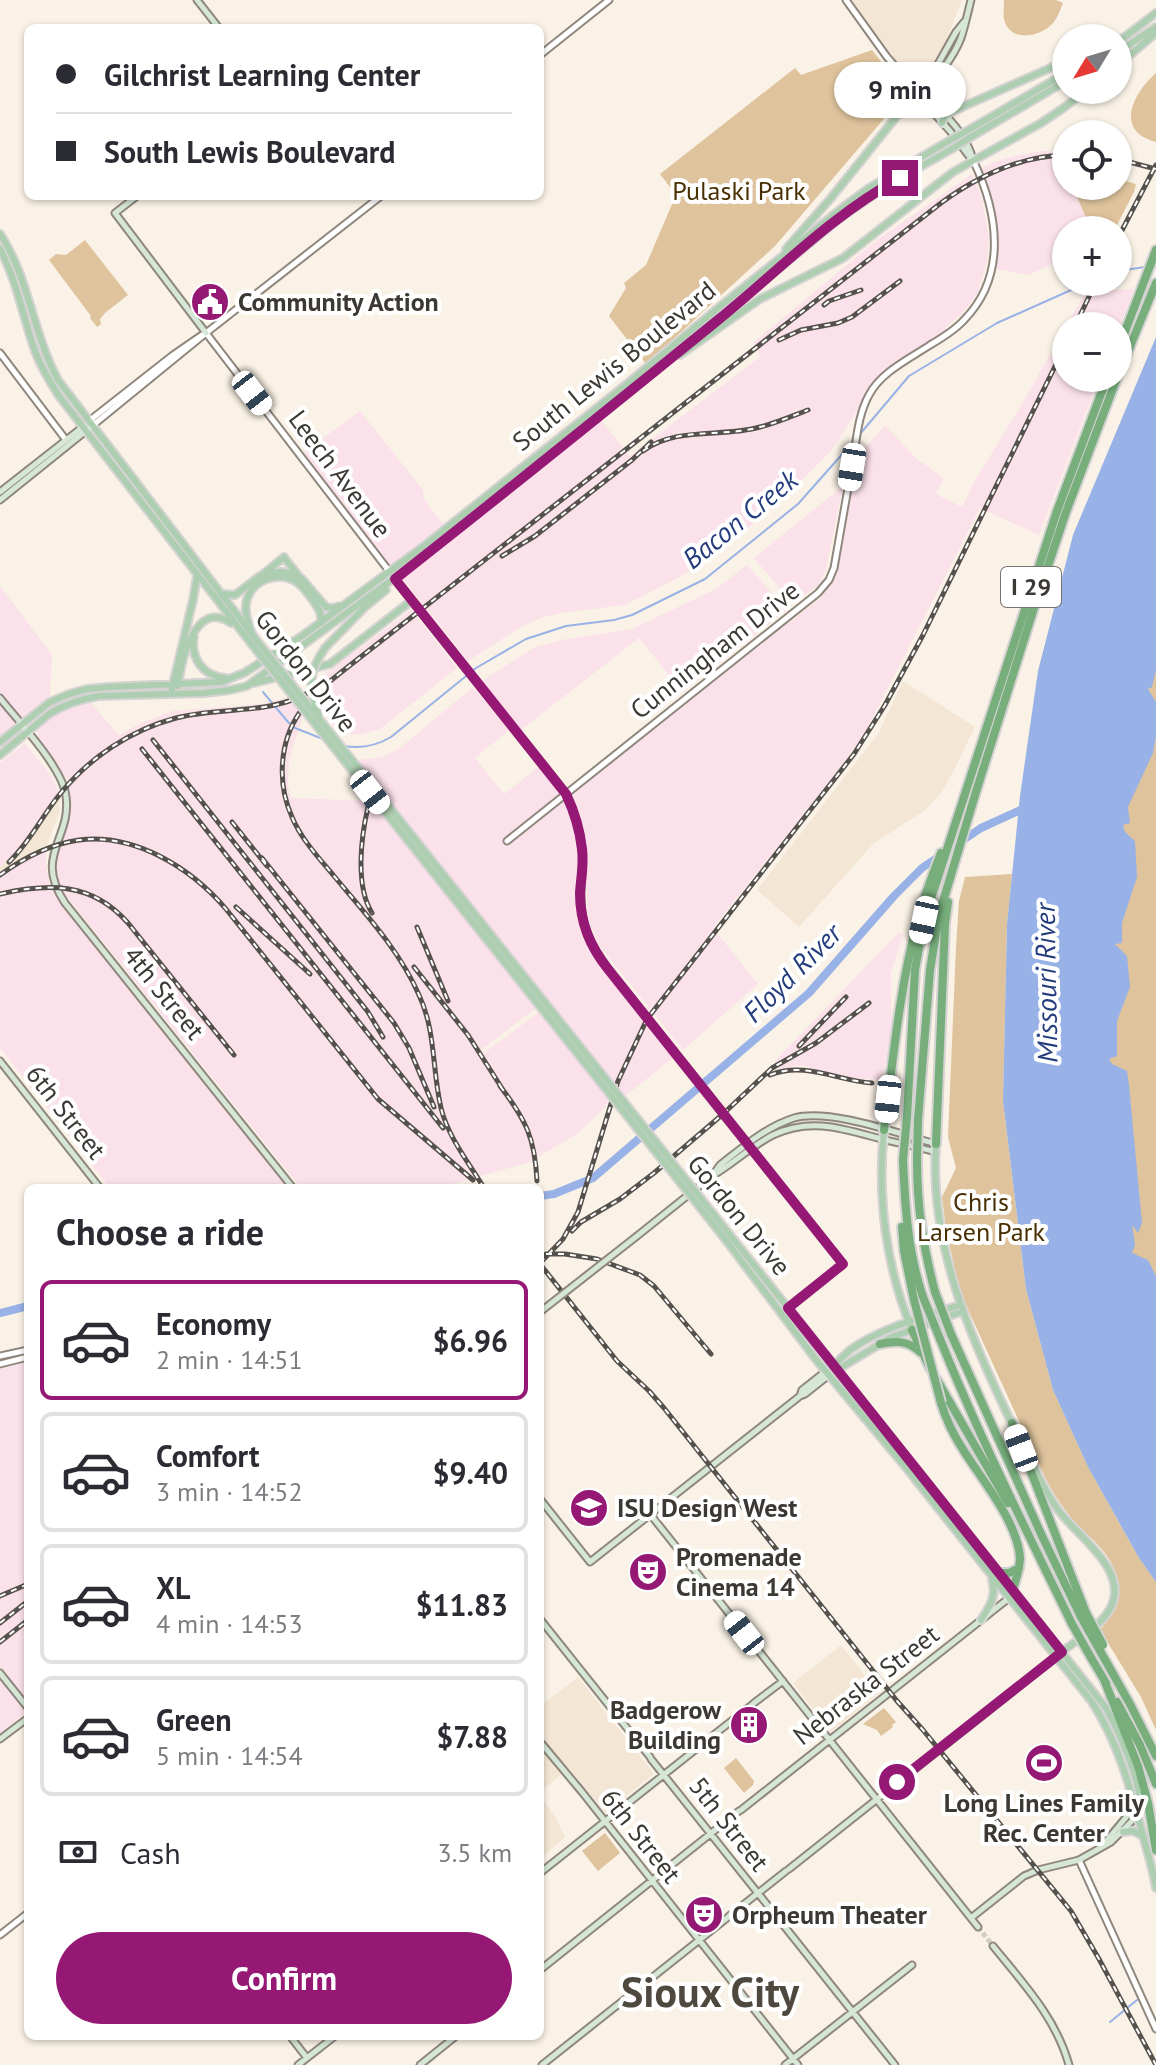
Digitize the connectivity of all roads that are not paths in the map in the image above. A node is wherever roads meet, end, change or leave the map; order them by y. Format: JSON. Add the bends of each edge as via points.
{"nodes":[{"id":1,"x":197,"y":0,"type":"edge"},
{"id":2,"x":609,"y":0,"type":"edge"},
{"id":3,"x":846,"y":0,"type":"edge"},
{"id":4,"x":971,"y":0,"type":"edge"},
{"id":5,"x":1156,"y":13,"type":"edge"},
{"id":6,"x":216,"y":24,"type":"edge"},
{"id":7,"x":1156,"y":30,"type":"edge"},
{"id":8,"x":1132,"y":31,"type":"edge"},
{"id":9,"x":1132,"y":44,"type":"edge"},
{"id":10,"x":544,"y":52,"type":"edge"},
{"id":11,"x":1132,"y":52,"type":"edge"},
{"id":12,"x":1052,"y":67,"type":"edge"},
{"id":13,"x":1052,"y":82,"type":"edge"},
{"id":14,"x":1052,"y":89,"type":"edge"},
{"id":15,"x":919,"y":94,"type":"junction"},
{"id":16,"x":1069,"y":104,"type":"edge"},
{"id":17,"x":943,"y":120,"type":"junction"},
{"id":18,"x":974,"y":131,"type":"junction"},
{"id":19,"x":948,"y":146,"type":"junction"},
{"id":20,"x":973,"y":160,"type":"junction"},
{"id":21,"x":132,"y":200,"type":"edge"},
{"id":22,"x":376,"y":200,"type":"edge"},
{"id":23,"x":0,"y":234,"type":"edge"},
{"id":24,"x":0,"y":249,"type":"edge"},
{"id":25,"x":1156,"y":250,"type":"edge"},
{"id":26,"x":769,"y":267,"type":"junction"},
{"id":27,"x":1156,"y":283,"type":"edge"},
{"id":28,"x":1132,"y":313,"type":"edge"},
{"id":29,"x":206,"y":333,"type":"junction"},
{"id":30,"x":1132,"y":343,"type":"edge"},
{"id":31,"x":0,"y":353,"type":"edge"},
{"id":32,"x":647,"y":377,"type":"junction"},
{"id":33,"x":1102,"y":392,"type":"edge"},
{"id":34,"x":1112,"y":392,"type":"edge"},
{"id":35,"x":87,"y":426,"type":"junction"},
{"id":36,"x":66,"y":440,"type":"junction"},
{"id":37,"x":22,"y":479,"type":"junction"},
{"id":38,"x":0,"y":492,"type":"edge"},
{"id":39,"x":0,"y":500,"type":"edge"},
{"id":40,"x":389,"y":571,"type":"junction"},
{"id":41,"x":197,"y":576,"type":"junction"},
{"id":42,"x":260,"y":576,"type":"junction"},
{"id":43,"x":301,"y":578,"type":"junction"},
{"id":44,"x":395,"y":579,"type":"junction"},
{"id":45,"x":220,"y":594,"type":"junction"},
{"id":46,"x":350,"y":601,"type":"junction"},
{"id":47,"x":411,"y":601,"type":"junction"},
{"id":48,"x":326,"y":607,"type":"junction"},
{"id":49,"x":325,"y":623,"type":"junction"},
{"id":50,"x":197,"y":629,"type":"junction"},
{"id":51,"x":254,"y":642,"type":"junction"},
{"id":52,"x":237,"y":676,"type":"junction"},
{"id":53,"x":176,"y":684,"type":"junction"},
{"id":54,"x":247,"y":686,"type":"junction"},
{"id":55,"x":174,"y":693,"type":"junction"},
{"id":56,"x":0,"y":698,"type":"edge"},
{"id":57,"x":21,"y":725,"type":"junction"},
{"id":58,"x":27,"y":732,"type":"junction"},
{"id":59,"x":334,"y":738,"type":"junction"},
{"id":60,"x":0,"y":742,"type":"edge"},
{"id":61,"x":0,"y":755,"type":"edge"},
{"id":62,"x":566,"y":794,"type":"junction"},
{"id":63,"x":507,"y":841,"type":"dead end"},
{"id":64,"x":943,"y":914,"type":"junction"},
{"id":65,"x":920,"y":921,"type":"junction"},
{"id":66,"x":0,"y":1061,"type":"edge"},
{"id":67,"x":884,"y":1134,"type":"junction"},
{"id":68,"x":749,"y":1145,"type":"junction"},
{"id":69,"x":936,"y":1148,"type":"junction"},
{"id":70,"x":97,"y":1184,"type":"edge"},
{"id":71,"x":290,"y":1184,"type":"edge"},
{"id":72,"x":728,"y":1237,"type":"junction"},
{"id":73,"x":919,"y":1298,"type":"junction"},
{"id":74,"x":788,"y":1308,"type":"junction"},
{"id":75,"x":961,"y":1308,"type":"junction"},
{"id":76,"x":544,"y":1309,"type":"edge"},
{"id":77,"x":910,"y":1326,"type":"junction"},
{"id":78,"x":880,"y":1344,"type":"junction"},
{"id":79,"x":24,"y":1351,"type":"edge"},
{"id":80,"x":823,"y":1351,"type":"junction"},
{"id":81,"x":849,"y":1351,"type":"junction"},
{"id":82,"x":922,"y":1353,"type":"junction"},
{"id":83,"x":0,"y":1356,"type":"edge"},
{"id":84,"x":24,"y":1358,"type":"edge"},
{"id":85,"x":0,"y":1364,"type":"edge"},
{"id":86,"x":836,"y":1367,"type":"junction"},
{"id":87,"x":828,"y":1373,"type":"junction"},
{"id":88,"x":1012,"y":1423,"type":"junction"},
{"id":89,"x":544,"y":1507,"type":"edge"},
{"id":90,"x":650,"y":1514,"type":"junction"},
{"id":91,"x":1019,"y":1568,"type":"junction"},
{"id":92,"x":1046,"y":1570,"type":"junction"},
{"id":93,"x":989,"y":1573,"type":"junction"},
{"id":94,"x":1000,"y":1573,"type":"junction"},
{"id":95,"x":1011,"y":1593,"type":"junction"},
{"id":96,"x":1083,"y":1615,"type":"junction"},
{"id":97,"x":981,"y":1620,"type":"junction"},
{"id":98,"x":544,"y":1624,"type":"edge"},
{"id":99,"x":1059,"y":1654,"type":"junction"},
{"id":100,"x":0,"y":1673,"type":"edge"},
{"id":101,"x":783,"y":1681,"type":"junction"},
{"id":102,"x":1105,"y":1682,"type":"junction"},
{"id":103,"x":24,"y":1703,"type":"edge"},
{"id":104,"x":24,"y":1721,"type":"edge"},
{"id":105,"x":0,"y":1739,"type":"edge"},
{"id":106,"x":830,"y":1740,"type":"junction"},
{"id":107,"x":544,"y":1746,"type":"edge"},
{"id":108,"x":1155,"y":1754,"type":"edge"},
{"id":109,"x":664,"y":1775,"type":"junction"},
{"id":110,"x":1156,"y":1784,"type":"edge"},
{"id":111,"x":876,"y":1799,"type":"junction"},
{"id":112,"x":1134,"y":1802,"type":"junction"},
{"id":113,"x":1138,"y":1815,"type":"junction"},
{"id":114,"x":605,"y":1822,"type":"junction"},
{"id":115,"x":1123,"y":1832,"type":"junction"},
{"id":116,"x":711,"y":1834,"type":"junction"},
{"id":117,"x":1144,"y":1839,"type":"junction"},
{"id":118,"x":1102,"y":1846,"type":"junction"},
{"id":119,"x":1156,"y":1850,"type":"edge"},
{"id":120,"x":1079,"y":1860,"type":"junction"},
{"id":121,"x":544,"y":1870,"type":"edge"},
{"id":122,"x":651,"y":1881,"type":"junction"},
{"id":123,"x":1156,"y":1888,"type":"edge"},
{"id":124,"x":758,"y":1893,"type":"junction"},
{"id":125,"x":24,"y":1916,"type":"edge"},
{"id":126,"x":971,"y":1918,"type":"junction"},
{"id":127,"x":978,"y":1927,"type":"tunnel mouth"},
{"id":128,"x":0,"y":1935,"type":"edge"},
{"id":129,"x":699,"y":1940,"type":"junction"},
{"id":130,"x":993,"y":1946,"type":"tunnel mouth"},
{"id":131,"x":912,"y":1965,"type":"dead end"},
{"id":132,"x":544,"y":1967,"type":"edge"},
{"id":133,"x":852,"y":2012,"type":"junction"},
{"id":134,"x":1156,"y":2029,"type":"edge"},
{"id":135,"x":293,"y":2040,"type":"edge"},
{"id":136,"x":330,"y":2040,"type":"edge"},
{"id":137,"x":451,"y":2040,"type":"edge"},
{"id":138,"x":307,"y":2058,"type":"junction"},
{"id":139,"x":793,"y":2059,"type":"junction"},
{"id":140,"x":298,"y":2065,"type":"edge"},
{"id":141,"x":420,"y":2065,"type":"edge"},
{"id":142,"x":542,"y":2065,"type":"edge"},
{"id":143,"x":785,"y":2065,"type":"edge"},
{"id":144,"x":798,"y":2065,"type":"edge"},
{"id":145,"x":895,"y":2065,"type":"edge"},
{"id":146,"x":1069,"y":2065,"type":"edge"}],
"edges":[{"from":1,"to":6,"type":"main road"},
{"from":2,"to":10,"type":"street"},
{"from":3,"to":15,"type":"street"},
{"from":4,"to":15,"type":"main road","via":[[965,21]]},
{"from":5,"to":8,"type":"main road"},
{"from":7,"to":9,"type":"main road"},
{"from":7,"to":11,"type":"main road"},
{"from":12,"to":17,"type":"main road"},
{"from":13,"to":18,"type":"main road","name":"South Lewis Boulevard"},
{"from":14,"to":18,"type":"main road","name":"South Lewis Boulevard"},
{"from":15,"to":17,"type":"main road"},
{"from":15,"to":26,"type":"main road"},
{"from":16,"to":20,"type":"main road"},
{"from":17,"to":20,"type":"main road","via":[[963,139]]},
{"from":18,"to":19,"type":"main road","name":"South Lewis Boulevard","bridge":true},
{"from":19,"to":26,"type":"main road","name":"South Lewis Boulevard","via":[[869,188]]},
{"from":19,"to":32,"type":"main road","name":"South Lewis Boulevard","via":[[840,218]]},
{"from":20,"to":32,"type":"main road","via":[[833,265],[760,299]]},
{"from":20,"to":62,"type":"street","name":"Cunningham Drive","via":[[994,228],[995,257],[987,286],[966,318],[874,387],[864,407],[833,571],[825,586]]},
{"from":21,"to":29,"type":"main road","name":"Leech Avenue","via":[[115,213]]},
{"from":22,"to":29,"type":"street"},
{"from":23,"to":35,"type":"main road","name":"Gordon Drive","via":[[16,262],[41,345]]},
{"from":24,"to":35,"type":"main road","name":"Gordon Drive","via":[[44,371]]},
{"from":25,"to":28,"type":"highway"},
{"from":26,"to":40,"type":"main road","name":"South Lewis Boulevard"},
{"from":27,"to":30,"type":"highway","number":"I 29"},
{"from":29,"to":35,"type":"street"},
{"from":29,"to":40,"type":"street","name":"Leech Avenue"},
{"from":31,"to":36,"type":"street"},
{"from":32,"to":44,"type":"main road","name":"South Lewis Boulevard"},
{"from":33,"to":65,"type":"highway","number":"I 29","via":[[1052,524]]},
{"from":34,"to":64,"type":"highway","number":"I 29","via":[[1066,512],[975,795]]},
{"from":35,"to":36,"type":"main road"},
{"from":35,"to":37,"type":"main road"},
{"from":35,"to":41,"type":"main road","name":"Gordon Drive"},
{"from":35,"to":45,"type":"main road","name":"Gordon Drive"},
{"from":36,"to":37,"type":"main road"},
{"from":37,"to":38,"type":"main road"},
{"from":37,"to":39,"type":"main road"},
{"from":40,"to":44,"type":"main road","name":"Leech Avenue"},
{"from":40,"to":46,"type":"main road","name":"South Lewis Boulevard"},
{"from":41,"to":51,"type":"main road","name":"Gordon Drive"},
{"from":41,"to":53,"type":"main road"},
{"from":42,"to":43,"type":"main road","via":[[281,572]]},
{"from":42,"to":43,"type":"main road","via":[[285,558]]},
{"from":42,"to":45,"type":"main road","via":[[235,595]]},
{"from":43,"to":48,"type":"main road"},
{"from":44,"to":47,"type":"main road","name":"Leech Avenue"},
{"from":44,"to":49,"type":"main road","name":"South Lewis Boulevard"},
{"from":44,"to":59,"type":"main road","bridge":true,"via":[[325,648],[314,666],[311,690]]},
{"from":45,"to":51,"type":"main road","name":"Gordon Drive"},
{"from":46,"to":48,"type":"main road"},
{"from":46,"to":49,"type":"main road","name":"South Lewis Boulevard"},
{"from":47,"to":54,"type":"main road","via":[[330,664]]},
{"from":47,"to":62,"type":"main road","name":"Leech Avenue"},
{"from":48,"to":49,"type":"main road"},
{"from":49,"to":51,"type":"main road","via":[[302,586],[275,576],[248,596],[246,612]]},
{"from":49,"to":52,"type":"main road","name":"South Lewis Boulevard"},
{"from":49,"to":54,"type":"main road","name":"South Lewis Boulevard"},
{"from":50,"to":51,"type":"main road","via":[[208,620],[223,619]]},
{"from":50,"to":52,"type":"main road","via":[[193,648],[199,665],[213,676]]},
{"from":50,"to":53,"type":"main road","via":[[188,641]]},
{"from":51,"to":59,"type":"main road","name":"Gordon Drive","bridge":true},
{"from":51,"to":72,"type":"main road","name":"Gordon Drive","bridge":true},
{"from":52,"to":53,"type":"main road","name":"South Lewis Boulevard"},
{"from":53,"to":55,"type":"main road"},
{"from":53,"to":57,"type":"main road","name":"South Lewis Boulevard","via":[[78,691],[50,702]]},
{"from":54,"to":55,"type":"main road","name":"South Lewis Boulevard"},
{"from":55,"to":58,"type":"main road","name":"South Lewis Boulevard","via":[[83,699],[58,709]]},
{"from":56,"to":57,"type":"main road"},
{"from":57,"to":58,"type":"main road"},
{"from":57,"to":60,"type":"main road","name":"South Lewis Boulevard"},
{"from":58,"to":61,"type":"main road","name":"South Lewis Boulevard"},
{"from":58,"to":71,"type":"main road","name":"4th Street","via":[[63,782],[66,795],[53,857],[55,888]]},
{"from":59,"to":72,"type":"main road","name":"Gordon Drive","bridge":true},
{"from":62,"to":63,"type":"street","name":"Cunningham Drive"},
{"from":62,"to":68,"type":"main road","via":[[582,850],[582,918],[592,947]]},
{"from":64,"to":69,"type":"highway"},
{"from":64,"to":96,"type":"highway","number":"I 29","bridge":true,"via":[[930,970],[918,1120],[924,1249],[951,1334]]},
{"from":65,"to":67,"type":"highway","via":[[904,982]]},
{"from":65,"to":73,"type":"highway","bridge":true,"via":[[902,1219],[904,1251]]},
{"from":66,"to":70,"type":"main road","name":"6th Street"},
{"from":67,"to":68,"type":"main road","via":[[815,1115],[780,1124]]},
{"from":67,"to":69,"type":"main road"},
{"from":67,"to":77,"type":"main road","via":[[883,1214],[896,1286]]},
{"from":68,"to":74,"type":"street","via":[[843,1264]]},
{"from":68,"to":76,"type":"main road","bridge":true},
{"from":69,"to":75,"type":"main road","via":[[938,1219]]},
{"from":72,"to":74,"type":"main road","name":"Gordon Drive"},
{"from":72,"to":87,"type":"main road","name":"Gordon Drive"},
{"from":73,"to":91,"type":"highway","bridge":true,"via":[[941,1403],[1014,1534]]},
{"from":73,"to":92,"type":"highway","bridge":true},
{"from":74,"to":80,"type":"main road","name":"Gordon Drive"},
{"from":75,"to":77,"type":"main road"},
{"from":75,"to":88,"type":"main road"},
{"from":77,"to":78,"type":"main road"},
{"from":77,"to":81,"type":"main road"},
{"from":77,"to":82,"type":"highway"},
{"from":78,"to":82,"type":"highway","via":[[905,1342]]},
{"from":78,"to":86,"type":"main road"},
{"from":79,"to":83,"type":"street"},
{"from":80,"to":81,"type":"main road","via":[[835,1356]]},
{"from":80,"to":86,"type":"main road","name":"Gordon Drive"},
{"from":81,"to":86,"type":"main road"},
{"from":82,"to":92,"type":"highway"},
{"from":84,"to":85,"type":"street"},
{"from":86,"to":87,"type":"main road"},
{"from":86,"to":94,"type":"main road","name":"Gordon Drive"},
{"from":87,"to":90,"type":"main road"},
{"from":87,"to":93,"type":"main road","name":"Gordon Drive"},
{"from":88,"to":96,"type":"highway"},
{"from":88,"to":99,"type":"main road","via":[[1054,1504],[1112,1578],[1110,1610]]},
{"from":89,"to":90,"type":"main road","via":[[590,1562]]},
{"from":90,"to":101,"type":"main road"},
{"from":91,"to":94,"type":"highway"},
{"from":91,"to":95,"type":"highway"},
{"from":92,"to":102,"type":"highway","bridge":true},
{"from":93,"to":95,"type":"main road","name":"Gordon Drive"},
{"from":93,"to":97,"type":"main road","via":[[993,1599]]},
{"from":94,"to":95,"type":"main road","name":"Gordon Drive"},
{"from":95,"to":97,"type":"main road","name":"Nebraska Street"},
{"from":95,"to":99,"type":"main road","name":"Gordon Drive"},
{"from":95,"to":99,"type":"main road","name":"Gordon Drive"},
{"from":96,"to":108,"type":"highway","bridge":true},
{"from":97,"to":106,"type":"main road","name":"Nebraska Street"},
{"from":98,"to":109,"type":"main road","name":"5th Street"},
{"from":99,"to":111,"type":"main road"},
{"from":99,"to":112,"type":"main road","name":"Gordon Drive","via":[[1105,1722]]},
{"from":99,"to":113,"type":"main road","name":"Gordon Drive","via":[[1114,1721],[1135,1777]]},
{"from":100,"to":103,"type":"main road"},
{"from":101,"to":106,"type":"main road"},
{"from":101,"to":109,"type":"main road"},
{"from":102,"to":110,"type":"highway"},
{"from":102,"to":119,"type":"highway","via":[[1138,1766]]},
{"from":104,"to":105,"type":"main road"},
{"from":106,"to":111,"type":"main road"},
{"from":106,"to":116,"type":"main road","name":"Nebraska Street"},
{"from":107,"to":114,"type":"main road","name":"6th Street"},
{"from":109,"to":114,"type":"main road"},
{"from":109,"to":116,"type":"main road","name":"5th Street"},
{"from":111,"to":124,"type":"main road"},
{"from":111,"to":126,"type":"main road"},
{"from":112,"to":113,"type":"main road","name":"Gordon Drive"},
{"from":112,"to":118,"type":"main road"},
{"from":113,"to":115,"type":"main road"},
{"from":113,"to":117,"type":"main road"},
{"from":114,"to":121,"type":"main road"},
{"from":114,"to":122,"type":"main road","name":"6th Street"},
{"from":115,"to":117,"type":"main road","via":[[1138,1832]]},
{"from":115,"to":118,"type":"main road"},
{"from":116,"to":122,"type":"main road","name":"Nebraska Street"},
{"from":116,"to":124,"type":"main road","name":"5th Street"},
{"from":117,"to":123,"type":"main road"},
{"from":118,"to":120,"type":"main road"},
{"from":120,"to":126,"type":"main road","via":[[1024,1876]]},
{"from":120,"to":134,"type":"street"},
{"from":122,"to":129,"type":"main road","name":"6th Street"},
{"from":122,"to":132,"type":"main road","name":"Nebraska Street"},
{"from":124,"to":129,"type":"main road"},
{"from":124,"to":133,"type":"main road","name":"5th Street"},
{"from":125,"to":128,"type":"street"},
{"from":126,"to":127,"type":"main road"},
{"from":129,"to":139,"type":"main road","name":"6th Street"},
{"from":129,"to":142,"type":"main road"},
{"from":130,"to":146,"type":"main road","via":[[1044,2010]]},
{"from":131,"to":133,"type":"main road"},
{"from":133,"to":139,"type":"main road"},
{"from":133,"to":145,"type":"main road","name":"5th Street"},
{"from":135,"to":138,"type":"main road"},
{"from":136,"to":138,"type":"main road"},
{"from":137,"to":141,"type":"main road"},
{"from":138,"to":140,"type":"main road"},
{"from":139,"to":143,"type":"main road"},
{"from":139,"to":144,"type":"main road","name":"6th Street"}]}
